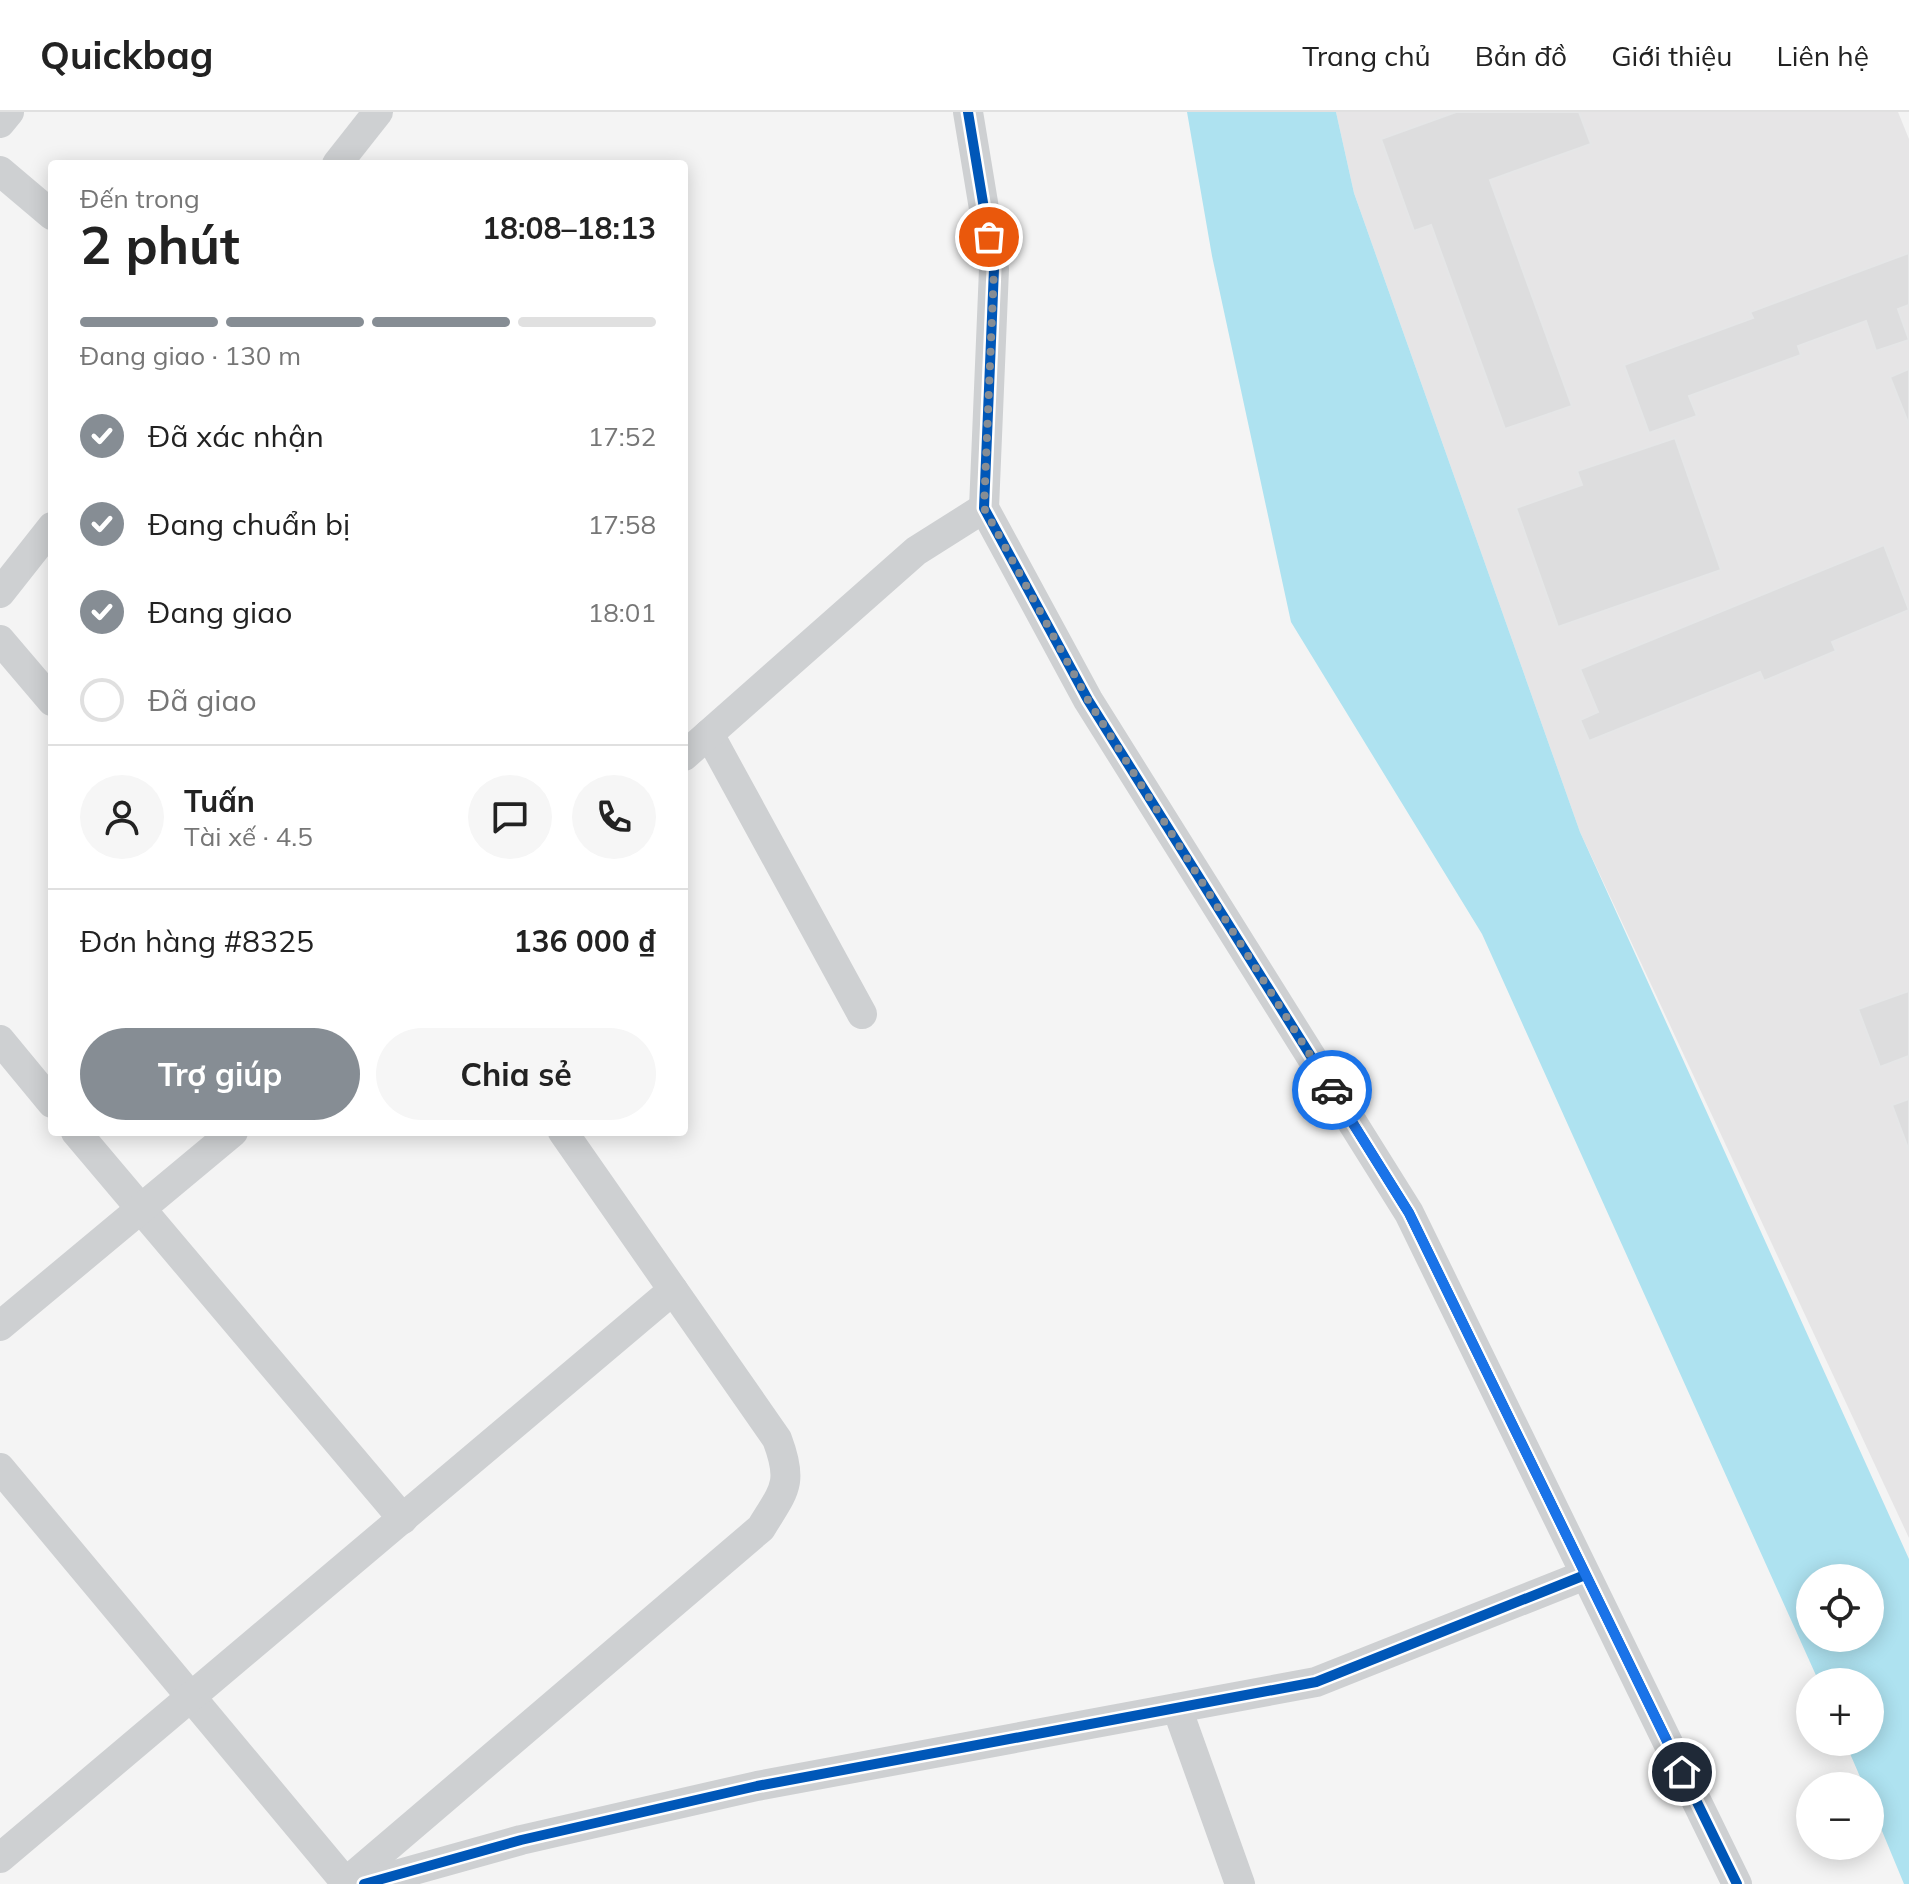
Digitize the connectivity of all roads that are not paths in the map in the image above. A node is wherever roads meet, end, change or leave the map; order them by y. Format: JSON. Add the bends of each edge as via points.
{"nodes":[{"id":1,"x":9,"y":112,"type":"edge"},
{"id":2,"x":378,"y":112,"type":"edge"},
{"id":3,"x":968,"y":112,"type":"edge"},
{"id":4,"x":0,"y":123,"type":"edge"},
{"id":5,"x":340,"y":160,"type":"edge"},
{"id":6,"x":0,"y":171,"type":"edge"},
{"id":7,"x":48,"y":212,"type":"edge"},
{"id":8,"x":984,"y":508,"type":"junction"},
{"id":9,"x":48,"y":532,"type":"edge"},
{"id":10,"x":0,"y":593,"type":"edge"},
{"id":11,"x":0,"y":640,"type":"edge"},
{"id":12,"x":48,"y":696,"type":"edge"},
{"id":13,"x":709,"y":734,"type":"junction"},
{"id":14,"x":688,"y":752,"type":"edge"},
{"id":15,"x":862,"y":1014,"type":"dead end"},
{"id":16,"x":0,"y":1040,"type":"edge"},
{"id":17,"x":48,"y":1098,"type":"edge"},
{"id":18,"x":79,"y":1136,"type":"edge"},
{"id":19,"x":228,"y":1136,"type":"edge"},
{"id":20,"x":566,"y":1136,"type":"edge"},
{"id":21,"x":140,"y":1210,"type":"junction"},
{"id":22,"x":673,"y":1290,"type":"junction"},
{"id":23,"x":0,"y":1326,"type":"edge"},
{"id":24,"x":0,"y":1468,"type":"edge"},
{"id":25,"x":403,"y":1519,"type":"junction"},
{"id":26,"x":1585,"y":1575,"type":"junction"},
{"id":27,"x":192,"y":1698,"type":"junction"},
{"id":28,"x":1177,"y":1708,"type":"junction"},
{"id":29,"x":0,"y":1858,"type":"edge"},
{"id":30,"x":350,"y":1884,"type":"edge"},
{"id":31,"x":1240,"y":1884,"type":"edge"},
{"id":32,"x":1737,"y":1884,"type":"edge"}],
"edges":[{"from":1,"to":4,"type":"street"},
{"from":2,"to":5,"type":"street"},
{"from":3,"to":8,"type":"street","via":[[994,269]]},
{"from":6,"to":7,"type":"street"},
{"from":8,"to":13,"type":"street","via":[[916,551]]},
{"from":8,"to":26,"type":"street","via":[[1088,700],[1409,1213]]},
{"from":9,"to":10,"type":"street"},
{"from":11,"to":12,"type":"street"},
{"from":13,"to":14,"type":"street"},
{"from":13,"to":15,"type":"street"},
{"from":16,"to":17,"type":"street"},
{"from":18,"to":21,"type":"street"},
{"from":19,"to":21,"type":"street"},
{"from":20,"to":22,"type":"street"},
{"from":21,"to":23,"type":"street"},
{"from":21,"to":25,"type":"street"},
{"from":22,"to":25,"type":"street"},
{"from":22,"to":30,"type":"street","via":[[777,1439],[786,1464],[784,1491],[761,1528]]},
{"from":24,"to":27,"type":"street"},
{"from":25,"to":27,"type":"street"},
{"from":26,"to":28,"type":"street","via":[[1316,1682]]},
{"from":26,"to":32,"type":"street"},
{"from":27,"to":29,"type":"street"},
{"from":27,"to":30,"type":"street"},
{"from":28,"to":30,"type":"street","via":[[757,1786]]},
{"from":28,"to":31,"type":"street"}]}
